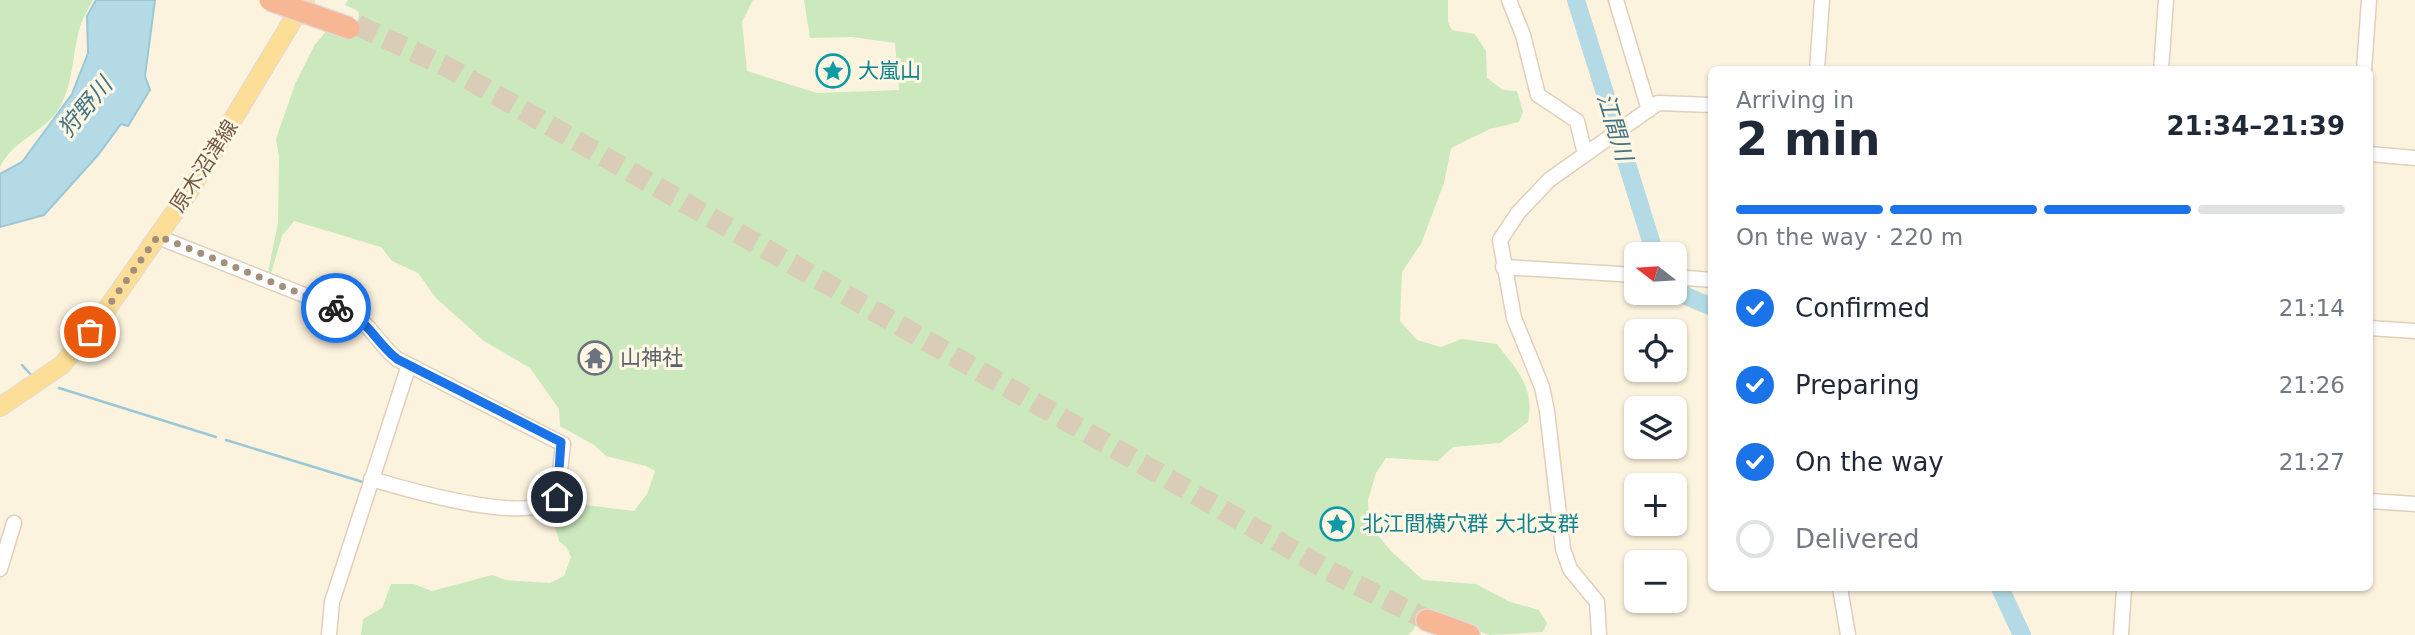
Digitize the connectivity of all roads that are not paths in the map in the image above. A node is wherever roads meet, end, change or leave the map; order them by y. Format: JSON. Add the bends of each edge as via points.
{"nodes":[{"id":1,"x":270,"y":0,"type":"edge"},
{"id":2,"x":287,"y":0,"type":"edge"},
{"id":3,"x":305,"y":0,"type":"edge"},
{"id":4,"x":1508,"y":0,"type":"edge"},
{"id":5,"x":1616,"y":0,"type":"edge"},
{"id":6,"x":1822,"y":0,"type":"edge"},
{"id":7,"x":2166,"y":0,"type":"edge"},
{"id":8,"x":2368,"y":0,"type":"edge"},
{"id":9,"x":1817,"y":66,"type":"edge"},
{"id":10,"x":2161,"y":66,"type":"edge"},
{"id":11,"x":2364,"y":66,"type":"edge"},
{"id":12,"x":1708,"y":105,"type":"edge"},
{"id":13,"x":1649,"y":110,"type":"junction"},
{"id":14,"x":1585,"y":154,"type":"junction"},
{"id":15,"x":2373,"y":154,"type":"edge"},
{"id":16,"x":2415,"y":158,"type":"edge"},
{"id":17,"x":158,"y":236,"type":"junction"},
{"id":18,"x":1503,"y":267,"type":"junction"},
{"id":19,"x":1624,"y":274,"type":"edge"},
{"id":20,"x":1687,"y":278,"type":"edge"},
{"id":21,"x":1708,"y":279,"type":"edge"},
{"id":22,"x":2373,"y":328,"type":"edge"},
{"id":23,"x":2415,"y":331,"type":"edge"},
{"id":24,"x":409,"y":365,"type":"junction"},
{"id":25,"x":0,"y":407,"type":"edge"},
{"id":26,"x":371,"y":479,"type":"junction"},
{"id":27,"x":2373,"y":501,"type":"edge"},
{"id":28,"x":2415,"y":504,"type":"edge"},
{"id":29,"x":14,"y":523,"type":"dead end"},
{"id":30,"x":0,"y":569,"type":"edge"},
{"id":31,"x":1841,"y":591,"type":"edge"},
{"id":32,"x":2124,"y":591,"type":"edge"},
{"id":33,"x":329,"y":635,"type":"edge"},
{"id":34,"x":1452,"y":635,"type":"edge"},
{"id":35,"x":1469,"y":635,"type":"edge"},
{"id":36,"x":1599,"y":635,"type":"edge"},
{"id":37,"x":1848,"y":635,"type":"edge"},
{"id":38,"x":2121,"y":635,"type":"edge"}],
"edges":[{"from":1,"to":2,"type":"highway","bridge":true,"via":[[353,26]]},
{"from":3,"to":17,"type":"main road","name":"原木沼津線"},
{"from":4,"to":14,"type":"street","via":[[1538,95],[1577,121]]},
{"from":5,"to":13,"type":"street"},
{"from":6,"to":9,"type":"street"},
{"from":7,"to":10,"type":"street"},
{"from":8,"to":11,"type":"street"},
{"from":12,"to":13,"type":"street","via":[[1666,102]]},
{"from":13,"to":14,"type":"street"},
{"from":14,"to":18,"type":"street","via":[[1549,180],[1503,234],[1499,247]]},
{"from":15,"to":16,"type":"street"},
{"from":17,"to":24,"type":"street","via":[[352,314],[368,325],[381,347]]},
{"from":17,"to":25,"type":"main road","name":"原木沼津線","via":[[68,358]]},
{"from":18,"to":19,"type":"street"},
{"from":18,"to":36,"type":"street","via":[[1514,318],[1542,387],[1566,561],[1597,603]]},
{"from":20,"to":21,"type":"street"},
{"from":22,"to":23,"type":"street"},
{"from":24,"to":26,"type":"street"},
{"from":24,"to":26,"type":"street","via":[[561,442],[557,497],[536,506],[461,504]]},
{"from":26,"to":33,"type":"street","via":[[332,602]]},
{"from":27,"to":28,"type":"street"},
{"from":29,"to":30,"type":"street"},
{"from":31,"to":37,"type":"street"},
{"from":32,"to":38,"type":"street"},
{"from":34,"to":35,"type":"highway","via":[[1426,623]]}]}
